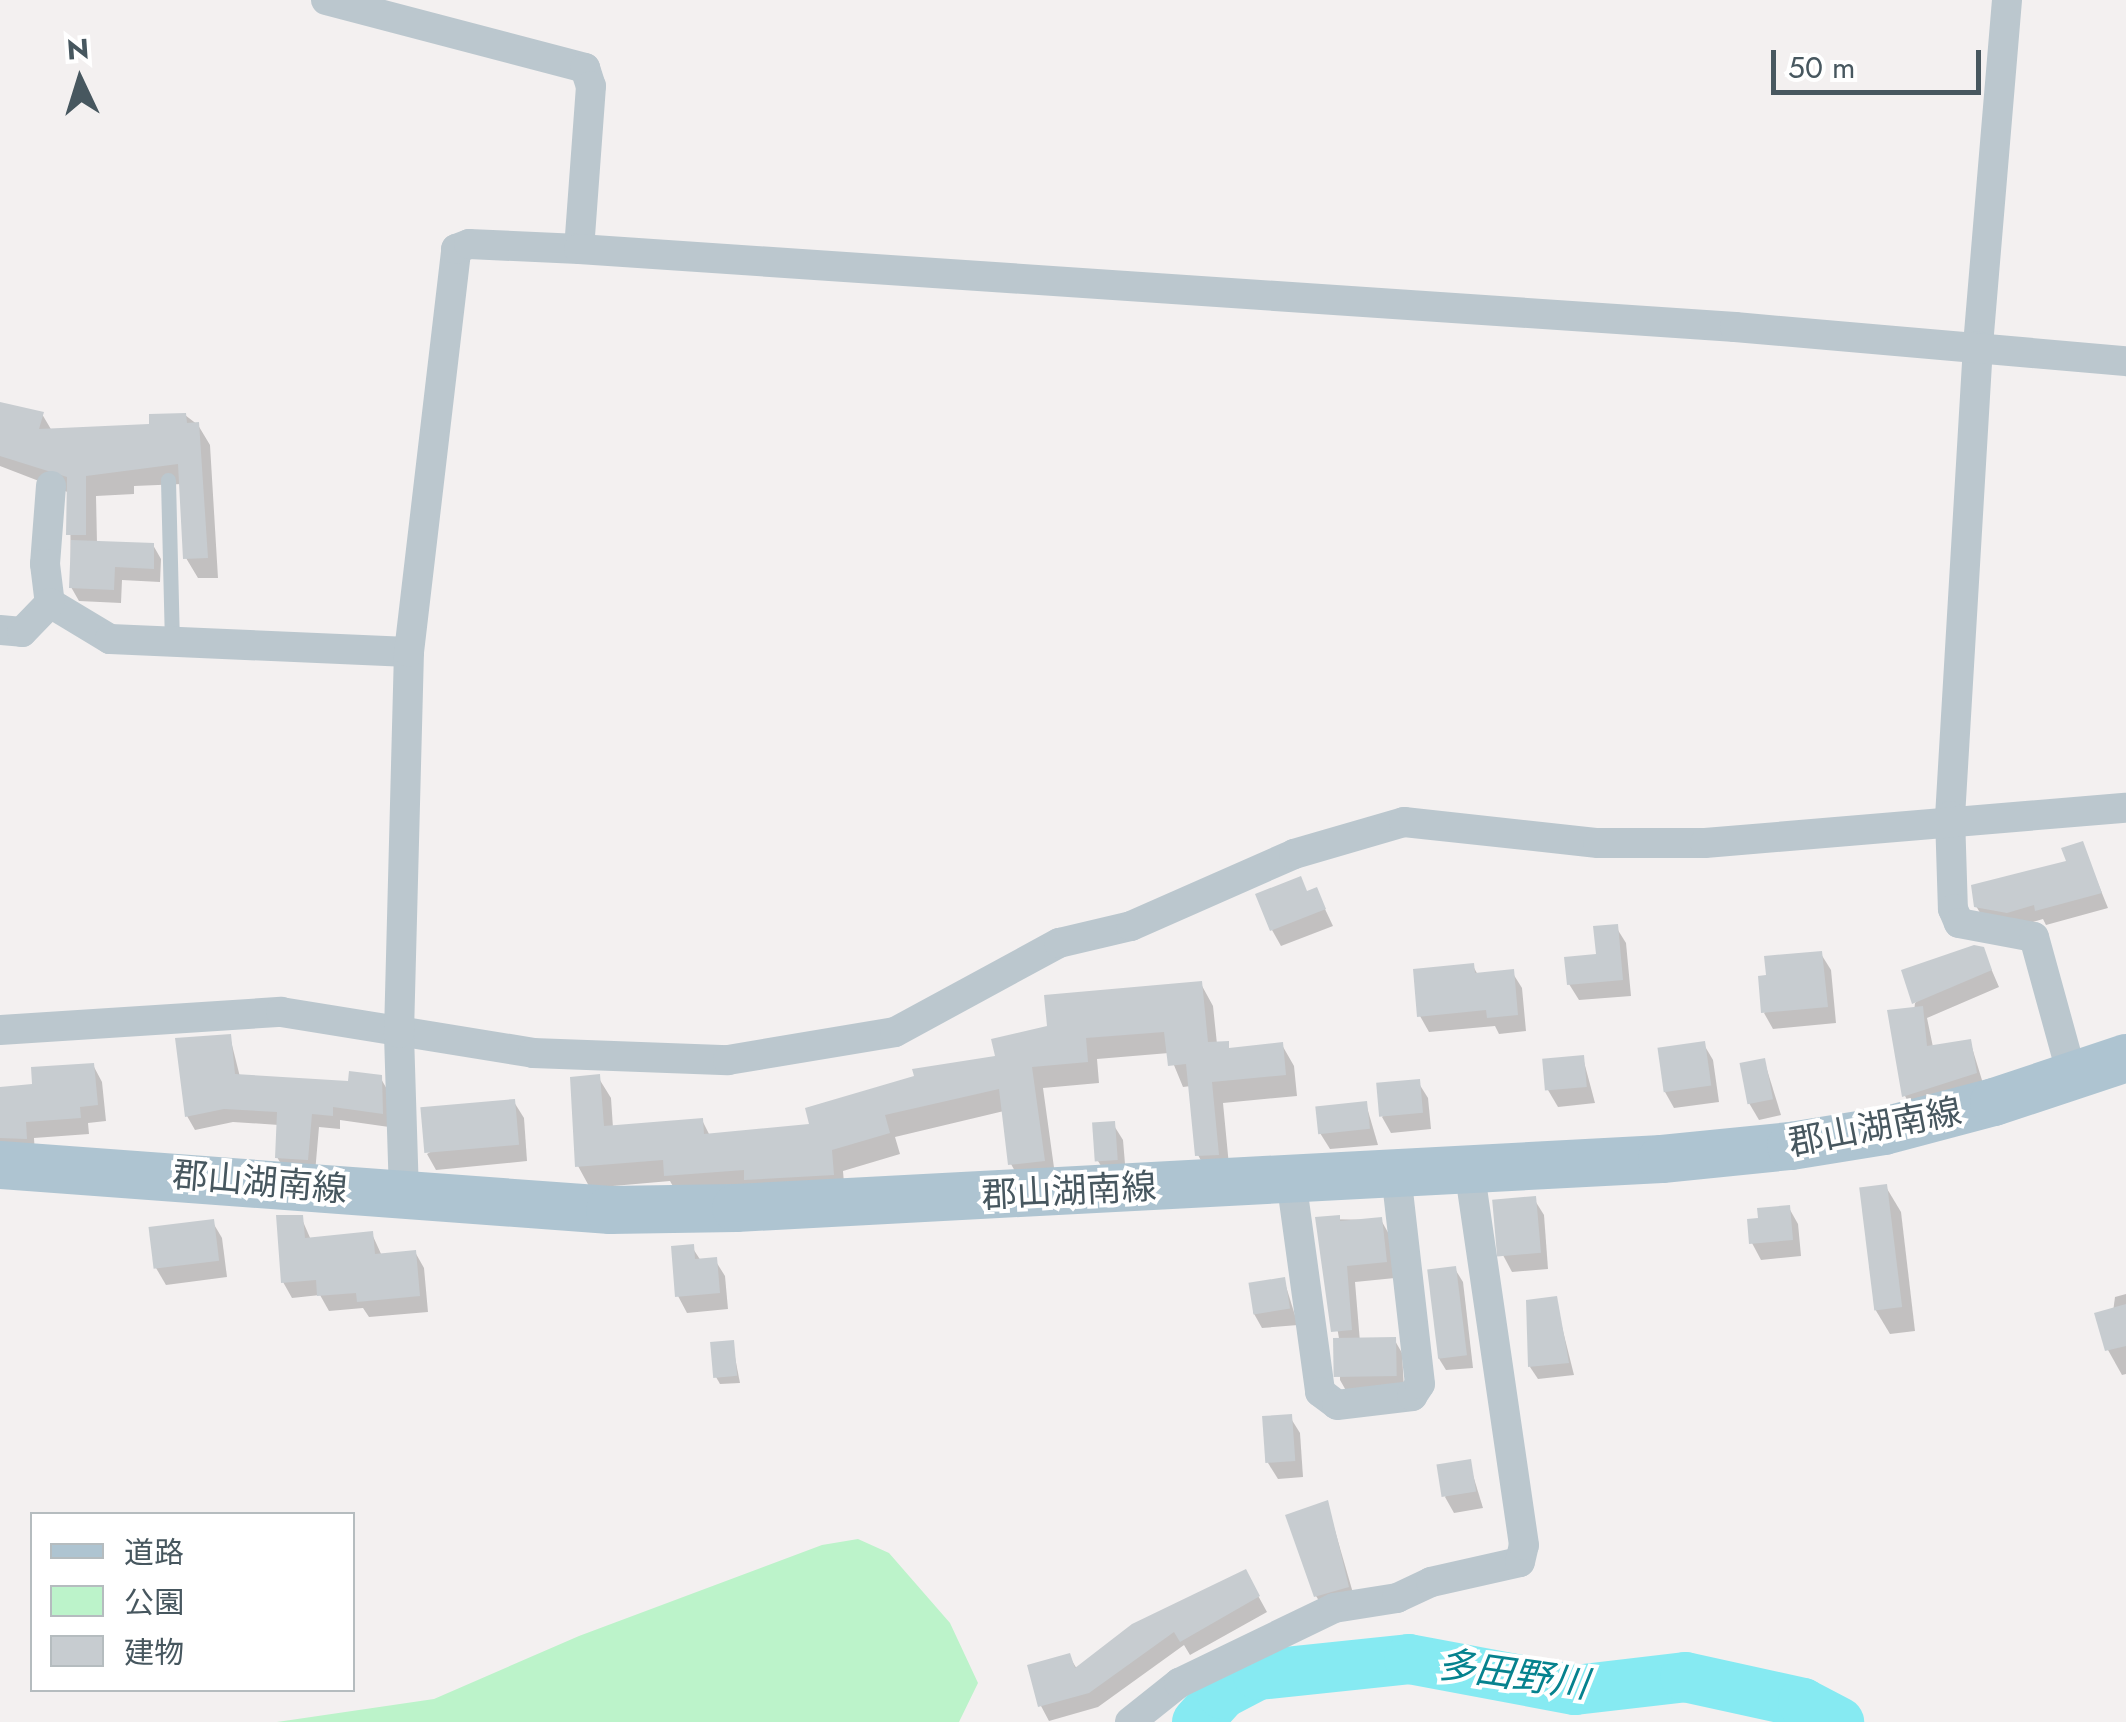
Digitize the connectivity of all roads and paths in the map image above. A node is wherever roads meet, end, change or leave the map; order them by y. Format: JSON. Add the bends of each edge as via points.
{"nodes":[{"id":1,"x":326,"y":0,"type":"edge"},
{"id":2,"x":2007,"y":0,"type":"edge"},
{"id":3,"x":578,"y":249,"type":"junction"},
{"id":4,"x":1978,"y":346,"type":"junction"},
{"id":5,"x":2126,"y":362,"type":"edge"},
{"id":6,"x":168,"y":480,"type":"dead end"},
{"id":7,"x":51,"y":486,"type":"dead end"},
{"id":8,"x":50,"y":604,"type":"junction"},
{"id":9,"x":0,"y":630,"type":"edge"},
{"id":10,"x":172,"y":644,"type":"junction"},
{"id":11,"x":409,"y":652,"type":"junction"},
{"id":12,"x":2126,"y":808,"type":"edge"},
{"id":13,"x":1950,"y":822,"type":"junction"},
{"id":14,"x":0,"y":1030,"type":"edge"},
{"id":15,"x":399,"y":1033,"type":"junction"},
{"id":16,"x":2126,"y":1058,"type":"edge"},
{"id":17,"x":2073,"y":1079,"type":"junction"},
{"id":18,"x":0,"y":1165,"type":"edge"},
{"id":19,"x":1468,"y":1170,"type":"junction"},
{"id":20,"x":1396,"y":1173,"type":"junction"},
{"id":21,"x":1292,"y":1179,"type":"junction"},
{"id":22,"x":404,"y":1194,"type":"junction"},
{"id":23,"x":1130,"y":1722,"type":"edge"}],
"edges":[{"from":1,"to":3,"type":"street","via":[[585,68],[591,86]]},
{"from":2,"to":4,"type":"street"},
{"from":3,"to":4,"type":"street"},
{"from":3,"to":11,"type":"street","via":[[470,244],[456,249],[450,262]]},
{"from":4,"to":5,"type":"street"},
{"from":4,"to":13,"type":"street"},
{"from":6,"to":10,"type":"lane"},
{"from":7,"to":8,"type":"street","via":[[45,564]]},
{"from":8,"to":9,"type":"street","via":[[22,632]]},
{"from":8,"to":10,"type":"street","via":[[110,639]]},
{"from":10,"to":11,"type":"street"},
{"from":11,"to":15,"type":"street"},
{"from":12,"to":13,"type":"street"},
{"from":13,"to":15,"type":"street","via":[[1705,843],[1598,843],[1404,822],[1294,854],[1131,926],[1059,942],[984,980],[926,1021],[858,1043],[728,1060],[628,1061]]},
{"from":13,"to":17,"type":"street","via":[[1956,916],[1970,927],[2034,937]]},
{"from":14,"to":15,"type":"street","via":[[281,1012]]},
{"from":15,"to":22,"type":"street"},
{"from":16,"to":17,"type":"main road","name":"郡山湖南線"},
{"from":17,"to":19,"type":"main road","name":"郡山湖南線","via":[[1884,1131],[1791,1146]]},
{"from":18,"to":22,"type":"main road","name":"郡山湖南線"},
{"from":19,"to":20,"type":"main road","name":"郡山湖南線"},
{"from":19,"to":23,"type":"street","via":[[1524,1544],[1520,1562],[1431,1582],[1397,1598],[1334,1608],[1179,1684]]},
{"from":20,"to":21,"type":"main road","name":"郡山湖南線"},
{"from":20,"to":21,"type":"street","via":[[1420,1384],[1412,1396],[1337,1405],[1320,1392]]},
{"from":21,"to":22,"type":"main road","name":"郡山湖南線","via":[[736,1208],[610,1210]]}]}
